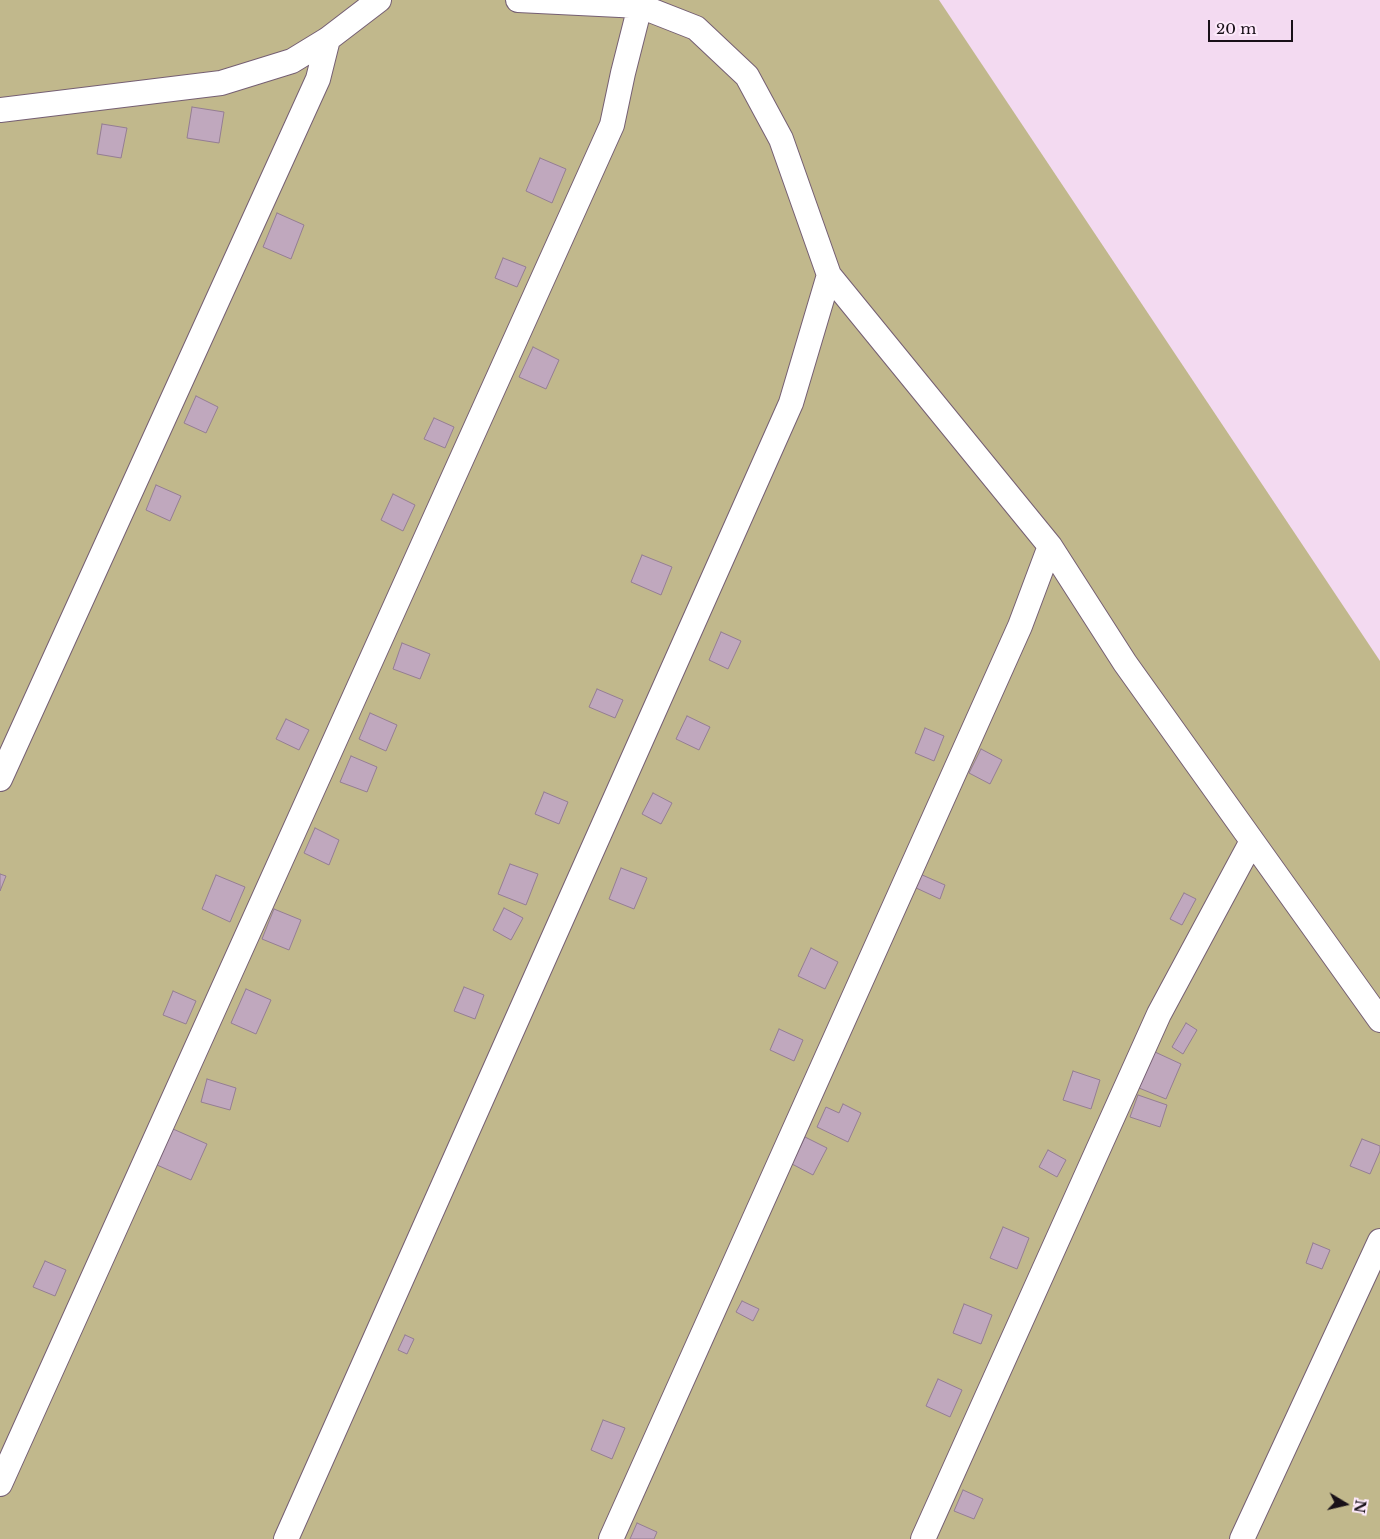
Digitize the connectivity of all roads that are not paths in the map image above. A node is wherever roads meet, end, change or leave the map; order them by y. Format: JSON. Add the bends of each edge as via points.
{"nodes":[{"id":1,"x":379,"y":0,"type":"edge"},
{"id":2,"x":518,"y":0,"type":"edge"},
{"id":3,"x":640,"y":6,"type":"junction"},
{"id":4,"x":328,"y":39,"type":"junction"},
{"id":5,"x":0,"y":110,"type":"edge"},
{"id":6,"x":829,"y":275,"type":"junction"},
{"id":7,"x":1050,"y":546,"type":"junction"},
{"id":8,"x":0,"y":779,"type":"edge"},
{"id":9,"x":1252,"y":841,"type":"junction"},
{"id":10,"x":1380,"y":1020,"type":"edge"},
{"id":11,"x":1380,"y":1241,"type":"edge"},
{"id":12,"x":0,"y":1484,"type":"edge"},
{"id":13,"x":286,"y":1539,"type":"edge"},
{"id":14,"x":611,"y":1539,"type":"edge"},
{"id":15,"x":923,"y":1539,"type":"edge"},
{"id":16,"x":1242,"y":1539,"type":"edge"}],
"edges":[{"from":1,"to":4,"type":"street"},
{"from":2,"to":3,"type":"street"},
{"from":3,"to":6,"type":"street","via":[[696,28],[746,76],[781,139]]},
{"from":3,"to":12,"type":"street","via":[[612,125]]},
{"from":4,"to":5,"type":"street","via":[[292,62],[221,83]]},
{"from":4,"to":8,"type":"street","via":[[318,79]]},
{"from":6,"to":7,"type":"street"},
{"from":6,"to":13,"type":"street","via":[[791,403]]},
{"from":7,"to":9,"type":"street","via":[[1125,663]]},
{"from":7,"to":14,"type":"street","via":[[1016,635]]},
{"from":9,"to":10,"type":"street"},
{"from":9,"to":15,"type":"street","via":[[1159,1014]]},
{"from":11,"to":16,"type":"street"}]}
